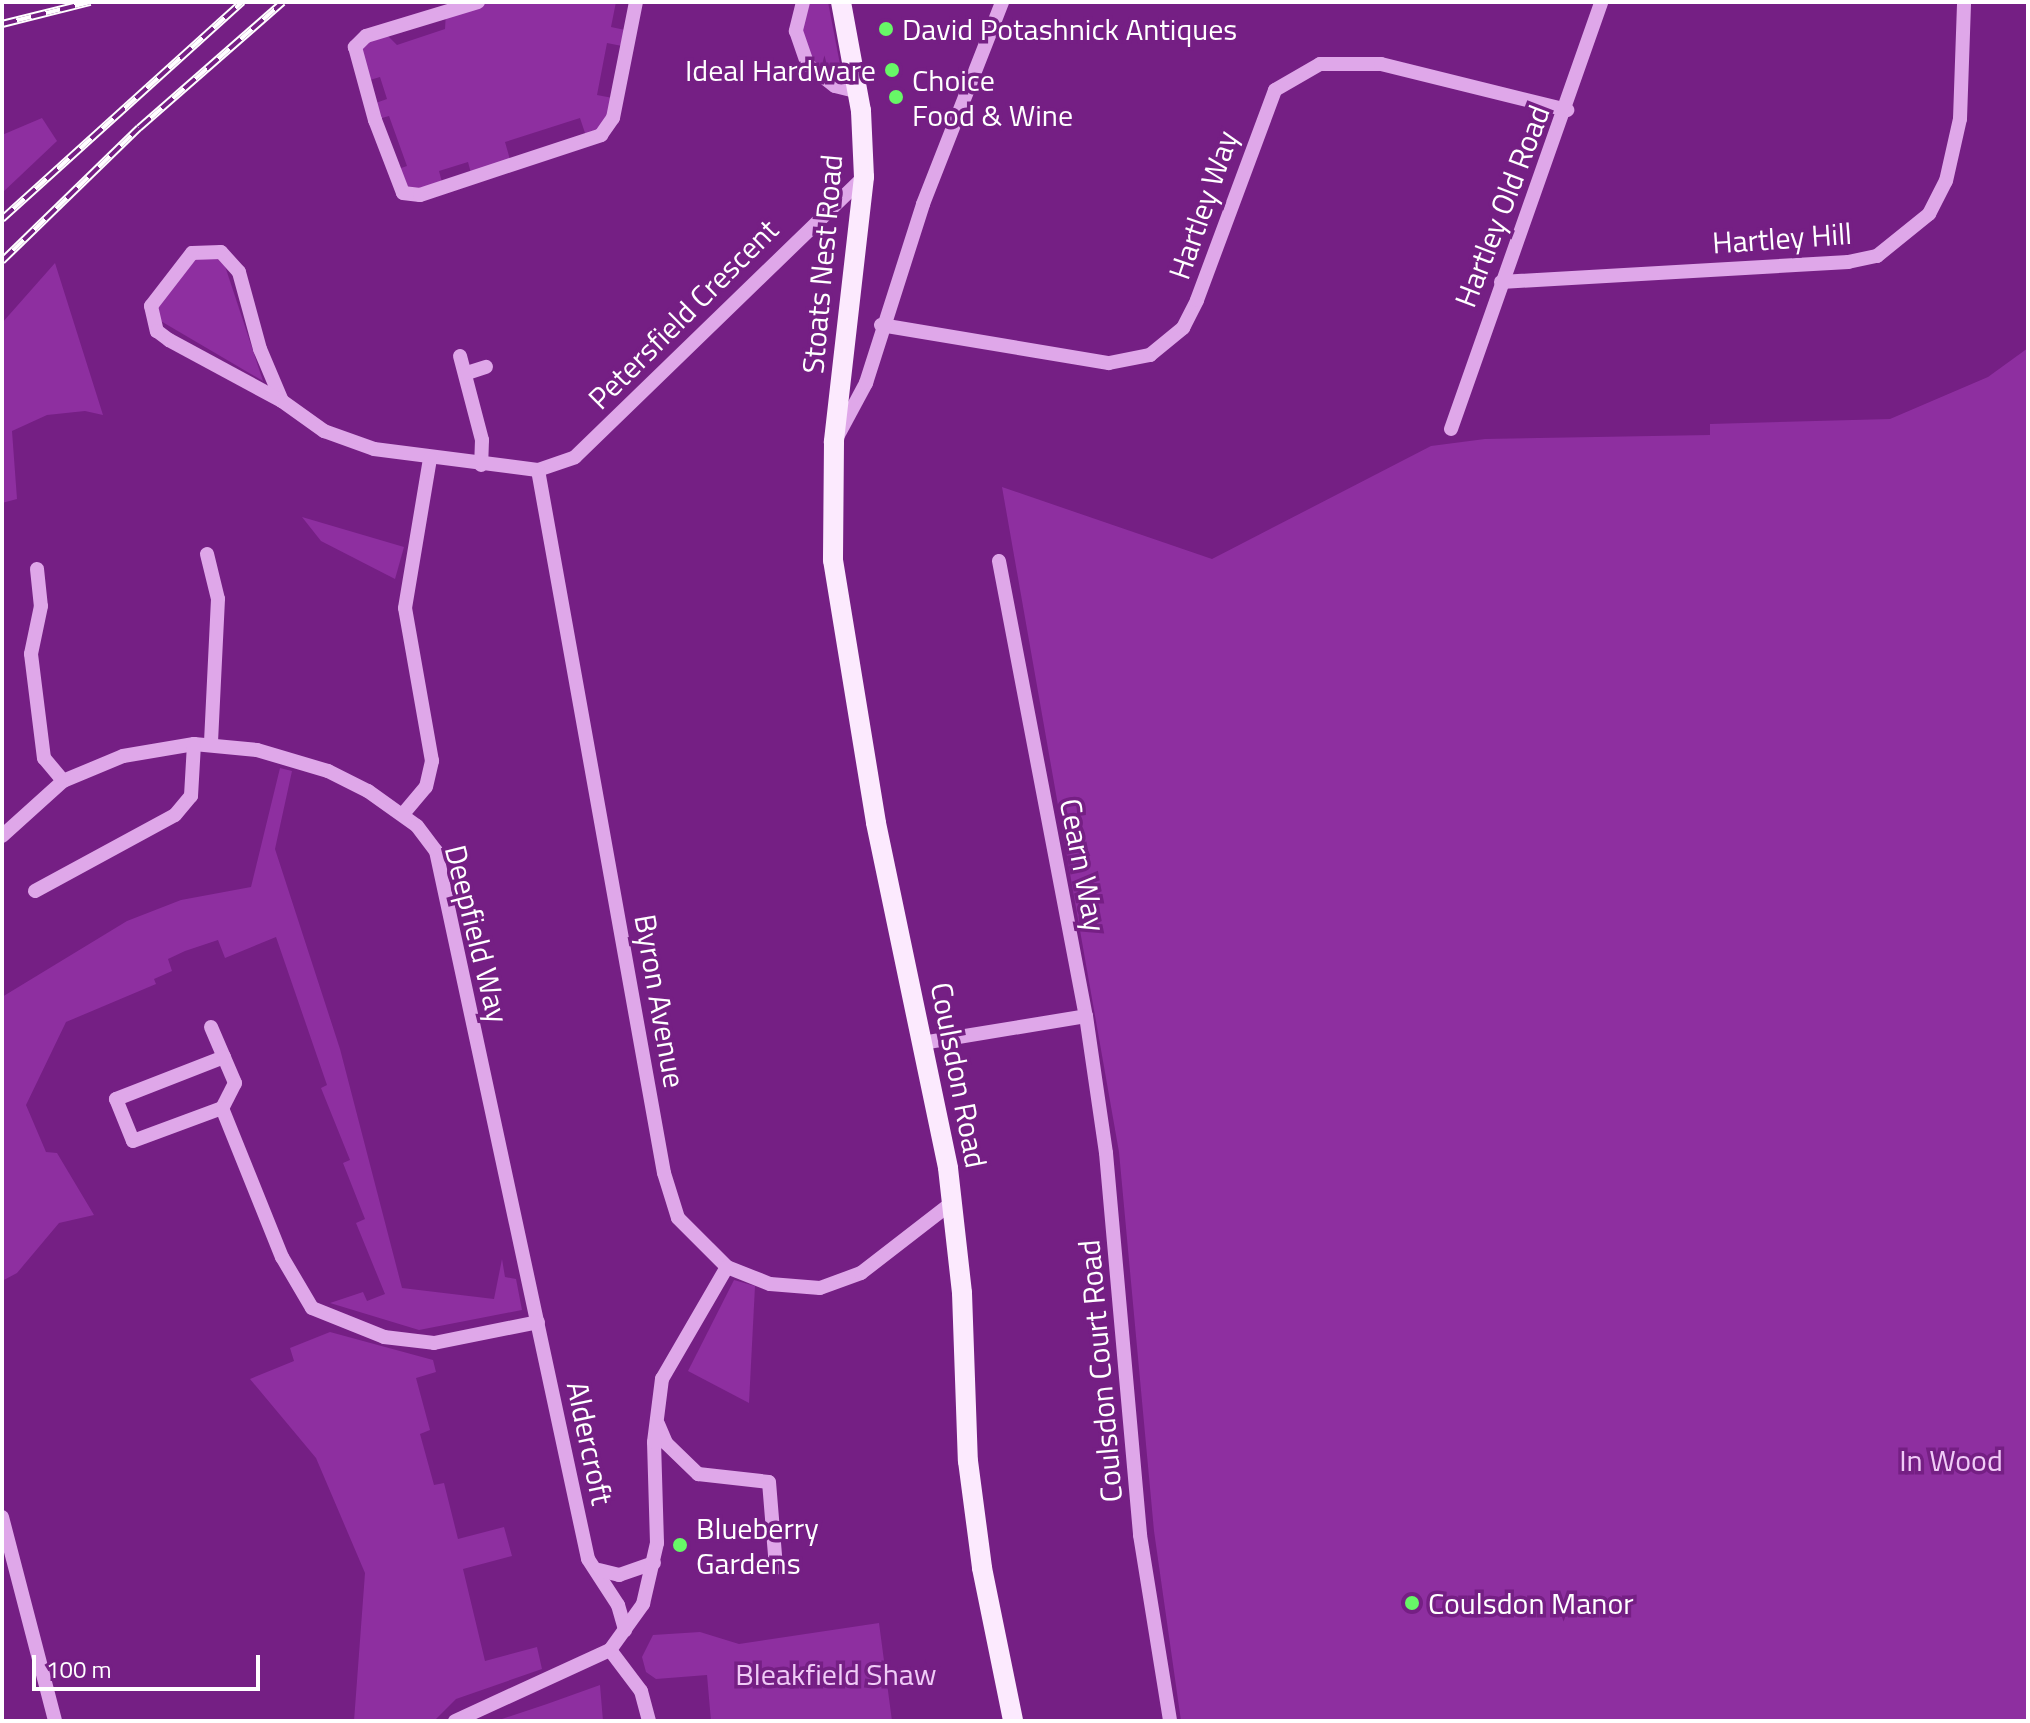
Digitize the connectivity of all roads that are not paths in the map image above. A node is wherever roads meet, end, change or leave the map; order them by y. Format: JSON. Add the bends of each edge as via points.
{"nodes":[{"id":1,"x":478,"y":2,"type":"edge"},
{"id":2,"x":636,"y":2,"type":"edge"},
{"id":3,"x":803,"y":2,"type":"edge"},
{"id":4,"x":841,"y":2,"type":"edge"},
{"id":5,"x":1002,"y":2,"type":"edge"},
{"id":6,"x":1601,"y":2,"type":"edge"},
{"id":7,"x":1964,"y":2,"type":"edge"},
{"id":8,"x":859,"y":92,"type":"junction"},
{"id":9,"x":1567,"y":110,"type":"junction"},
{"id":10,"x":864,"y":177,"type":"junction"},
{"id":11,"x":1501,"y":282,"type":"junction"},
{"id":12,"x":881,"y":325,"type":"junction"},
{"id":13,"x":460,"y":356,"type":"dead end"},
{"id":14,"x":486,"y":367,"type":"dead end"},
{"id":15,"x":467,"y":373,"type":"junction"},
{"id":16,"x":282,"y":401,"type":"junction"},
{"id":17,"x":1451,"y":429,"type":"dead end"},
{"id":18,"x":834,"y":442,"type":"junction"},
{"id":19,"x":430,"y":458,"type":"junction"},
{"id":20,"x":481,"y":465,"type":"junction"},
{"id":21,"x":538,"y":470,"type":"junction"},
{"id":22,"x":207,"y":554,"type":"dead end"},
{"id":23,"x":999,"y":561,"type":"dead end"},
{"id":24,"x":37,"y":569,"type":"dead end"},
{"id":25,"x":194,"y":744,"type":"junction"},
{"id":26,"x":211,"y":744,"type":"junction"},
{"id":27,"x":63,"y":781,"type":"junction"},
{"id":28,"x":403,"y":814,"type":"junction"},
{"id":29,"x":2,"y":836,"type":"edge"},
{"id":30,"x":35,"y":891,"type":"dead end"},
{"id":31,"x":1086,"y":1016,"type":"junction"},
{"id":32,"x":211,"y":1027,"type":"dead end"},
{"id":33,"x":922,"y":1043,"type":"junction"},
{"id":34,"x":224,"y":1057,"type":"junction"},
{"id":35,"x":222,"y":1108,"type":"junction"},
{"id":36,"x":953,"y":1202,"type":"junction"},
{"id":37,"x":727,"y":1267,"type":"junction"},
{"id":38,"x":538,"y":1322,"type":"junction"},
{"id":39,"x":657,"y":1421,"type":"junction"},
{"id":40,"x":2,"y":1517,"type":"edge"},
{"id":41,"x":654,"y":1563,"type":"junction"},
{"id":42,"x":776,"y":1568,"type":"dead end"},
{"id":43,"x":599,"y":1570,"type":"junction"},
{"id":44,"x":625,"y":1630,"type":"junction"},
{"id":45,"x":610,"y":1650,"type":"junction"},
{"id":46,"x":55,"y":1721,"type":"edge"},
{"id":47,"x":455,"y":1721,"type":"edge"},
{"id":48,"x":649,"y":1721,"type":"edge"},
{"id":49,"x":1013,"y":1721,"type":"edge"},
{"id":50,"x":1170,"y":1721,"type":"edge"}],
"edges":[{"from":1,"to":2,"type":"street","via":[[366,36],[355,47],[403,193],[420,195],[601,135],[613,118]]},
{"from":3,"to":8,"type":"street","via":[[796,31],[808,65],[835,86]]},
{"from":4,"to":8,"type":"main road","name":"Stoats Nest Road"},
{"from":5,"to":12,"type":"street"},
{"from":6,"to":9,"type":"street","name":"Hartley Old Road"},
{"from":7,"to":11,"type":"street","name":"Hartley Hill","via":[[1960,119],[1946,181],[1929,214],[1877,256]]},
{"from":8,"to":10,"type":"main road","name":"Stoats Nest Road"},
{"from":9,"to":11,"type":"street","name":"Hartley Old Road"},
{"from":9,"to":12,"type":"street","name":"Hartley Way","via":[[1381,64],[1320,64],[1275,90],[1197,300],[1183,328],[1150,355],[1109,363]]},
{"from":10,"to":18,"type":"main road","name":"Stoats Nest Road"},
{"from":10,"to":21,"type":"street","name":"Petersfield Crescent","via":[[575,457]]},
{"from":11,"to":17,"type":"street","name":"Hartley Old Road"},
{"from":12,"to":18,"type":"street","via":[[866,383]]},
{"from":13,"to":15,"type":"street"},
{"from":14,"to":15,"type":"street"},
{"from":15,"to":20,"type":"street","via":[[482,440]]},
{"from":16,"to":16,"type":"street","via":[[260,349],[239,272],[221,252],[192,253],[156,293],[151,306],[157,331]]},
{"from":16,"to":19,"type":"street","via":[[324,431],[374,449]]},
{"from":18,"to":33,"type":"main road","name":"Coulsdon Road","via":[[832,523],[841,626]]},
{"from":19,"to":20,"type":"street"},
{"from":19,"to":28,"type":"street","via":[[405,608],[431,775]]},
{"from":20,"to":21,"type":"street"},
{"from":21,"to":37,"type":"street","name":"Byron Avenue","via":[[664,1173],[678,1218]]},
{"from":22,"to":26,"type":"street","via":[[218,599]]},
{"from":23,"to":31,"type":"street","name":"Cearn Way"},
{"from":24,"to":27,"type":"street","via":[[41,606],[31,654],[44,758]]},
{"from":25,"to":26,"type":"street","name":"Deepfield Way"},
{"from":25,"to":27,"type":"street","name":"Deepfield Way","via":[[123,756]]},
{"from":25,"to":30,"type":"street","via":[[191,796],[175,815]]},
{"from":26,"to":28,"type":"street","name":"Deepfield Way","via":[[257,750],[328,771]]},
{"from":27,"to":29,"type":"street","name":"Deepfield Way"},
{"from":28,"to":38,"type":"street","name":"Deepfield Way","via":[[436,851]]},
{"from":31,"to":33,"type":"street"},
{"from":31,"to":50,"type":"street","name":"Coulsdon Court Road","via":[[1108,1168],[1140,1535]]},
{"from":32,"to":34,"type":"street"},
{"from":33,"to":36,"type":"main road","name":"Coulsdon Road"},
{"from":34,"to":35,"type":"street","via":[[235,1083]]},
{"from":34,"to":35,"type":"street","via":[[116,1099],[133,1141]]},
{"from":35,"to":38,"type":"street","via":[[282,1257],[312,1308],[384,1337],[434,1343]]},
{"from":36,"to":37,"type":"street","name":"Byron Avenue","via":[[861,1273],[820,1288],[770,1284]]},
{"from":36,"to":49,"type":"main road","name":"Coulsdon Road","via":[[968,1461],[982,1568]]},
{"from":37,"to":39,"type":"street","via":[[662,1379]]},
{"from":38,"to":43,"type":"street","name":"Aldercroft","via":[[588,1559]]},
{"from":39,"to":41,"type":"street"},
{"from":39,"to":42,"type":"street","via":[[666,1443],[698,1474],[769,1482]]},
{"from":40,"to":46,"type":"street"},
{"from":41,"to":43,"type":"street","via":[[619,1575]]},
{"from":41,"to":44,"type":"street","via":[[643,1604]]},
{"from":43,"to":44,"type":"street","name":"Aldercroft"},
{"from":44,"to":45,"type":"street"},
{"from":45,"to":47,"type":"street"},
{"from":45,"to":48,"type":"street","via":[[641,1691]]}]}
